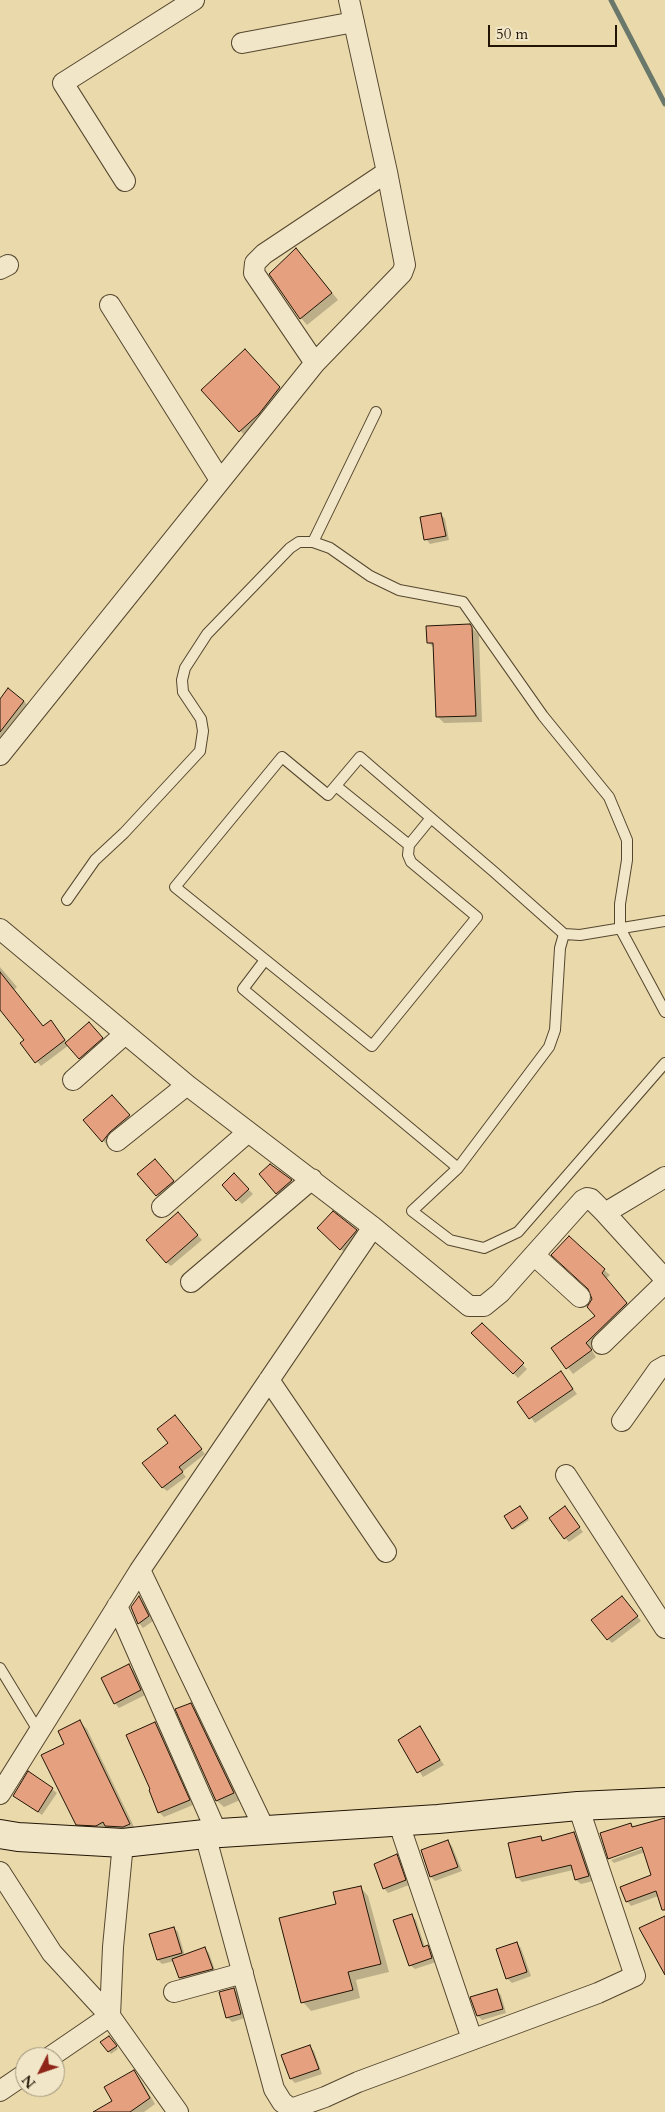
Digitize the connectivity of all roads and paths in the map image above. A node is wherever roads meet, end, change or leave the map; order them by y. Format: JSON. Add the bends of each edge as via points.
{"nodes":[{"id":1,"x":194,"y":0,"type":"edge"},
{"id":2,"x":350,"y":0,"type":"edge"},
{"id":3,"x":354,"y":22,"type":"junction"},
{"id":4,"x":242,"y":43,"type":"dead end"},
{"id":5,"x":388,"y":172,"type":"junction"},
{"id":6,"x":125,"y":181,"type":"dead end"},
{"id":7,"x":110,"y":305,"type":"dead end"},
{"id":8,"x":315,"y":363,"type":"junction"},
{"id":9,"x":376,"y":412,"type":"dead end"},
{"id":10,"x":220,"y":480,"type":"junction"},
{"id":11,"x":313,"y":542,"type":"junction"},
{"id":12,"x":0,"y":755,"type":"edge"},
{"id":13,"x":336,"y":786,"type":"junction"},
{"id":14,"x":432,"y":818,"type":"junction"},
{"id":15,"x":409,"y":845,"type":"junction"},
{"id":16,"x":68,"y":900,"type":"dead end"},
{"id":17,"x":665,"y":921,"type":"edge"},
{"id":18,"x":620,"y":928,"type":"junction"},
{"id":19,"x":0,"y":929,"type":"edge"},
{"id":20,"x":564,"y":934,"type":"junction"},
{"id":21,"x":266,"y":960,"type":"junction"},
{"id":22,"x":665,"y":1012,"type":"edge"},
{"id":23,"x":126,"y":1034,"type":"junction"},
{"id":24,"x":665,"y":1063,"type":"edge"},
{"id":25,"x":73,"y":1080,"type":"dead end"},
{"id":26,"x":187,"y":1085,"type":"junction"},
{"id":27,"x":248,"y":1133,"type":"junction"},
{"id":28,"x":118,"y":1141,"type":"dead end"},
{"id":29,"x":458,"y":1168,"type":"junction"},
{"id":30,"x":665,"y":1176,"type":"edge"},
{"id":31,"x":312,"y":1179,"type":"junction"},
{"id":32,"x":162,"y":1207,"type":"dead end"},
{"id":33,"x":605,"y":1213,"type":"junction"},
{"id":34,"x":373,"y":1227,"type":"junction"},
{"id":35,"x":534,"y":1255,"type":"junction"},
{"id":36,"x":665,"y":1279,"type":"edge"},
{"id":37,"x":191,"y":1282,"type":"dead end"},
{"id":38,"x":665,"y":1283,"type":"edge"},
{"id":39,"x":580,"y":1297,"type":"dead end"},
{"id":40,"x":602,"y":1344,"type":"dead end"},
{"id":41,"x":665,"y":1366,"type":"edge"},
{"id":42,"x":269,"y":1380,"type":"junction"},
{"id":43,"x":622,"y":1420,"type":"dead end"},
{"id":44,"x":566,"y":1475,"type":"dead end"},
{"id":45,"x":386,"y":1552,"type":"dead end"},
{"id":46,"x":140,"y":1570,"type":"junction"},
{"id":47,"x":117,"y":1606,"type":"junction"},
{"id":48,"x":665,"y":1628,"type":"edge"},
{"id":49,"x":0,"y":1668,"type":"edge"},
{"id":50,"x":39,"y":1732,"type":"junction"},
{"id":51,"x":0,"y":1794,"type":"edge"},
{"id":52,"x":665,"y":1802,"type":"edge"},
{"id":53,"x":578,"y":1806,"type":"junction"},
{"id":54,"x":398,"y":1821,"type":"junction"},
{"id":55,"x":265,"y":1830,"type":"junction"},
{"id":56,"x":211,"y":1833,"type":"junction"},
{"id":57,"x":0,"y":1834,"type":"edge"},
{"id":58,"x":123,"y":1843,"type":"junction"},
{"id":59,"x":0,"y":1872,"type":"edge"},
{"id":60,"x":243,"y":1973,"type":"junction"},
{"id":61,"x":174,"y":1992,"type":"dead end"},
{"id":62,"x":110,"y":2016,"type":"junction"},
{"id":63,"x":472,"y":2039,"type":"junction"},
{"id":64,"x":65,"y":2047,"type":"edge"},
{"id":65,"x":15,"y":2080,"type":"edge"},
{"id":66,"x":0,"y":2090,"type":"edge"},
{"id":67,"x":178,"y":2112,"type":"edge"}],
"edges":[{"from":1,"to":6,"type":"street","via":[[64,83]]},
{"from":2,"to":3,"type":"street"},
{"from":3,"to":4,"type":"street"},
{"from":3,"to":5,"type":"street"},
{"from":5,"to":8,"type":"street","via":[[404,265],[402,273]]},
{"from":5,"to":8,"type":"street","via":[[255,262],[254,273]]},
{"from":7,"to":10,"type":"street"},
{"from":8,"to":10,"type":"street"},
{"from":9,"to":11,"type":"lane"},
{"from":10,"to":12,"type":"street"},
{"from":11,"to":16,"type":"lane","via":[[299,542],[290,548],[207,634],[185,668],[182,680],[183,692],[201,719],[200,751],[95,860]]},
{"from":11,"to":18,"type":"lane","via":[[330,548],[370,576],[399,590],[463,602],[543,716],[609,797],[627,840]]},
{"from":13,"to":14,"type":"lane","via":[[360,757]]},
{"from":13,"to":15,"type":"lane"},
{"from":13,"to":21,"type":"lane","via":[[328,795],[282,757],[176,887]]},
{"from":14,"to":15,"type":"lane"},
{"from":14,"to":20,"type":"lane"},
{"from":15,"to":21,"type":"lane","via":[[411,862],[476,917],[372,1046]]},
{"from":17,"to":18,"type":"lane"},
{"from":18,"to":20,"type":"lane","via":[[580,935]]},
{"from":18,"to":22,"type":"lane"},
{"from":19,"to":23,"type":"street"},
{"from":20,"to":29,"type":"lane","via":[[560,948],[555,1030],[549,1047]]},
{"from":21,"to":29,"type":"lane","via":[[243,989]]},
{"from":23,"to":25,"type":"street"},
{"from":23,"to":26,"type":"street"},
{"from":24,"to":29,"type":"lane","via":[[518,1232],[484,1248],[450,1240],[412,1211]]},
{"from":26,"to":27,"type":"street"},
{"from":26,"to":28,"type":"street"},
{"from":27,"to":31,"type":"street"},
{"from":27,"to":32,"type":"street"},
{"from":30,"to":33,"type":"street"},
{"from":31,"to":34,"type":"street"},
{"from":31,"to":37,"type":"street"},
{"from":33,"to":35,"type":"street","via":[[591,1200],[583,1200]]},
{"from":33,"to":36,"type":"street"},
{"from":34,"to":35,"type":"street","via":[[469,1306],[484,1306]]},
{"from":34,"to":42,"type":"street"},
{"from":35,"to":39,"type":"street"},
{"from":38,"to":40,"type":"street"},
{"from":41,"to":43,"type":"street","via":[[658,1370]]},
{"from":42,"to":45,"type":"street"},
{"from":42,"to":46,"type":"street"},
{"from":44,"to":48,"type":"street"},
{"from":46,"to":47,"type":"street"},
{"from":46,"to":55,"type":"street"},
{"from":47,"to":50,"type":"street"},
{"from":47,"to":56,"type":"street"},
{"from":49,"to":50,"type":"lane"},
{"from":50,"to":51,"type":"street"},
{"from":52,"to":53,"type":"street"},
{"from":53,"to":54,"type":"street"},
{"from":53,"to":63,"type":"street","via":[[635,1976],[598,1993]]},
{"from":54,"to":55,"type":"street"},
{"from":54,"to":63,"type":"street"},
{"from":55,"to":56,"type":"street"},
{"from":56,"to":58,"type":"street"},
{"from":56,"to":60,"type":"street"},
{"from":57,"to":58,"type":"street"},
{"from":58,"to":62,"type":"street"},
{"from":59,"to":62,"type":"street","via":[[52,1954]]},
{"from":60,"to":61,"type":"street"},
{"from":60,"to":63,"type":"street","via":[[274,2089],[291,2109]]},
{"from":62,"to":64,"type":"street"},
{"from":62,"to":67,"type":"street"},
{"from":65,"to":66,"type":"street"}]}
